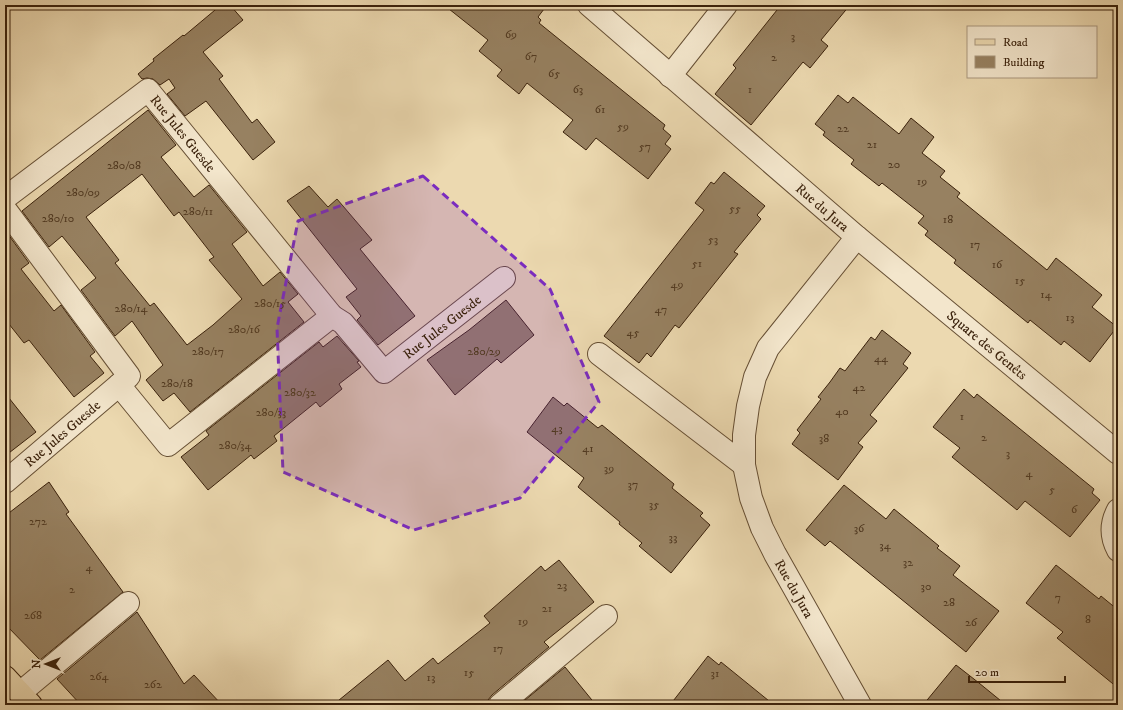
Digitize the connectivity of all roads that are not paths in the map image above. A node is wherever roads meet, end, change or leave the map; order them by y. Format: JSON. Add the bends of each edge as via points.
{"nodes":[{"id":1,"x":589,"y":5,"type":"edge"},
{"id":2,"x":726,"y":5,"type":"edge"},
{"id":3,"x":670,"y":76,"type":"junction"},
{"id":4,"x":5,"y":198,"type":"edge"},
{"id":5,"x":5,"y":209,"type":"edge"},
{"id":6,"x":857,"y":237,"type":"junction"},
{"id":7,"x":504,"y":278,"type":"dead end"},
{"id":8,"x":332,"y":316,"type":"junction"},
{"id":9,"x":599,"y":354,"type":"dead end"},
{"id":10,"x":119,"y":385,"type":"junction"},
{"id":11,"x":1118,"y":452,"type":"edge"},
{"id":12,"x":744,"y":465,"type":"junction"},
{"id":13,"x":5,"y":482,"type":"edge"},
{"id":14,"x":1118,"y":510,"type":"edge"},
{"id":15,"x":1118,"y":550,"type":"edge"},
{"id":16,"x":128,"y":603,"type":"dead end"},
{"id":17,"x":606,"y":616,"type":"dead end"},
{"id":18,"x":5,"y":677,"type":"edge"},
{"id":19,"x":26,"y":699,"type":"edge"},
{"id":20,"x":500,"y":705,"type":"edge"},
{"id":21,"x":860,"y":705,"type":"edge"}],
"edges":[{"from":1,"to":3,"type":"street","name":"Rue du Jura"},
{"from":2,"to":3,"type":"street"},
{"from":3,"to":6,"type":"street","name":"Rue du Jura"},
{"from":4,"to":8,"type":"street","name":"Rue Jules Guesde","via":[[148,90]]},
{"from":5,"to":10,"type":"street","name":"Rue Jules Guesde","via":[[129,376]]},
{"from":6,"to":11,"type":"street","name":"Square des Genêts"},
{"from":6,"to":12,"type":"street","name":"Rue du Jura","via":[[768,348],[755,377],[748,406],[744,435]]},
{"from":7,"to":8,"type":"street","name":"Rue Jules Guesde","via":[[384,372],[343,323]]},
{"from":8,"to":10,"type":"street","via":[[168,445]]},
{"from":9,"to":12,"type":"street"},
{"from":10,"to":13,"type":"street","name":"Rue Jules Guesde"},
{"from":12,"to":21,"type":"street","name":"Rue du Jura","via":[[751,498],[762,528]]},
{"from":14,"to":15,"type":"street","via":[[1112,527]]},
{"from":16,"to":19,"type":"street"},
{"from":17,"to":20,"type":"street"},
{"from":18,"to":19,"type":"main road"}]}
